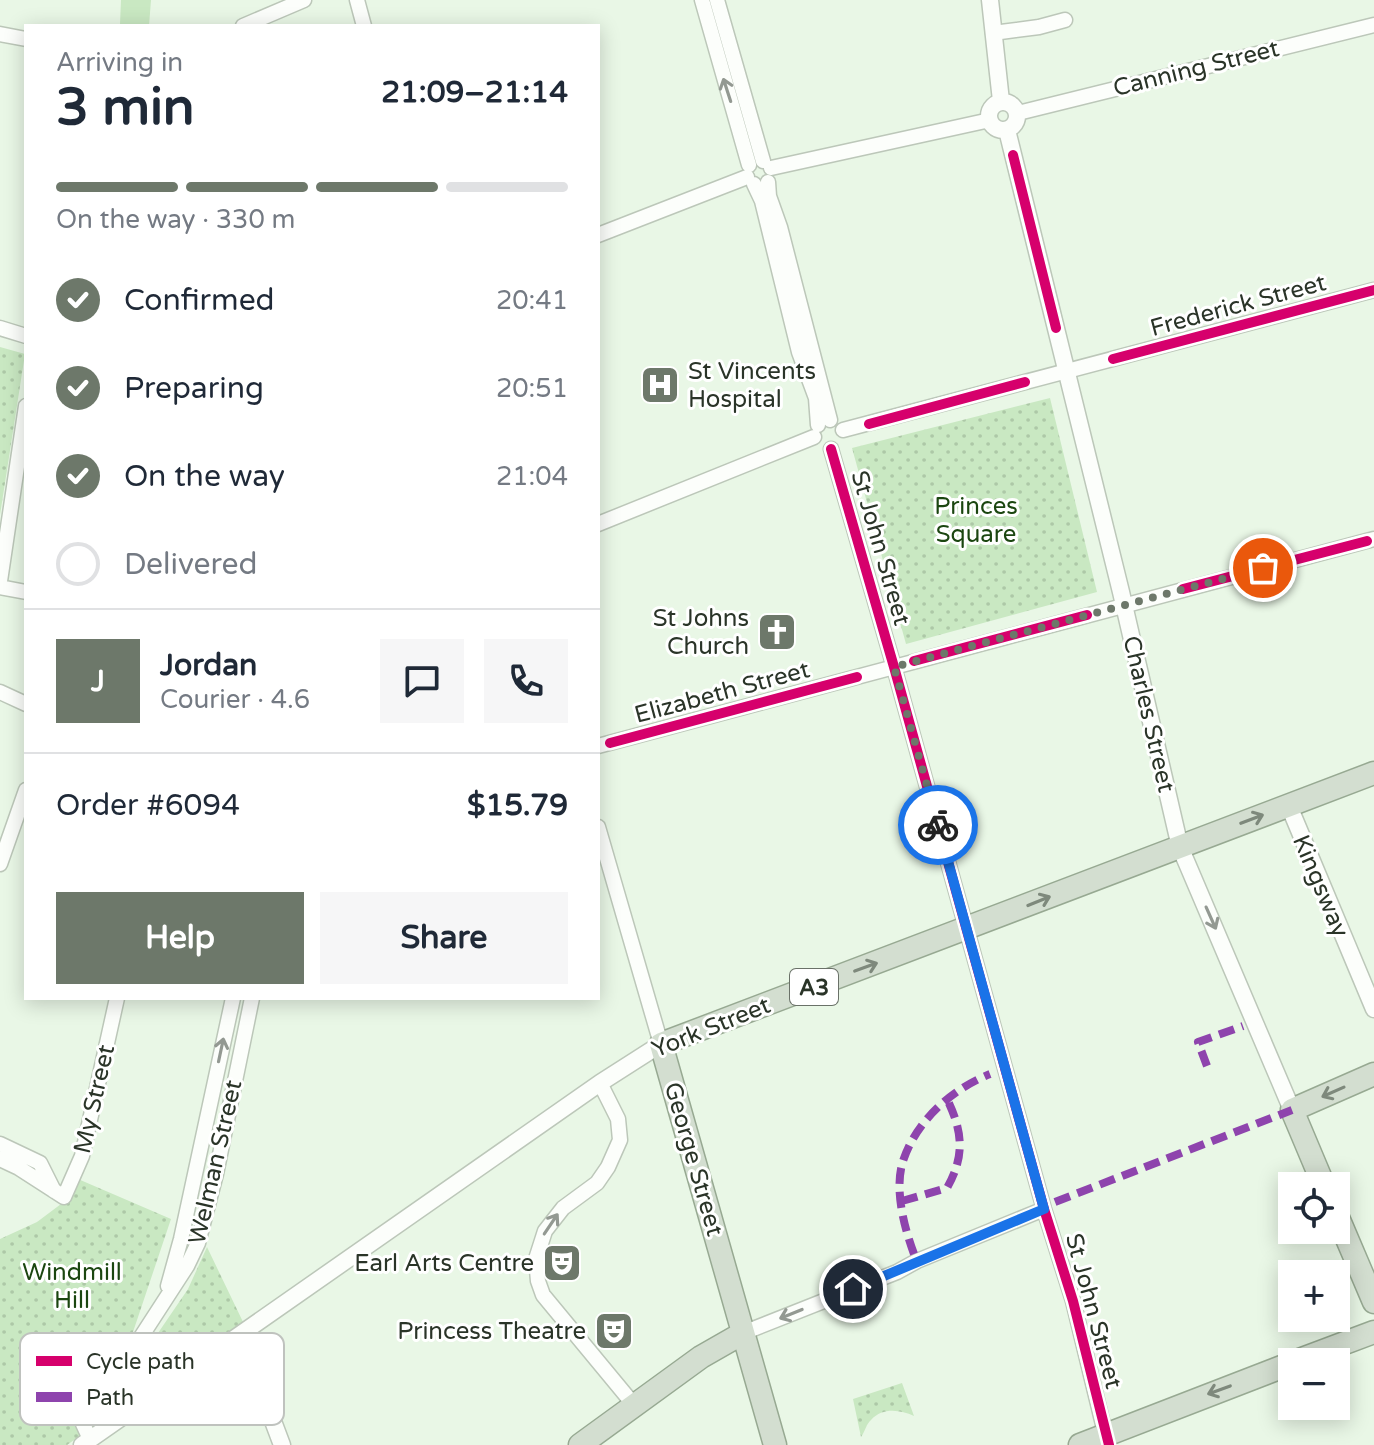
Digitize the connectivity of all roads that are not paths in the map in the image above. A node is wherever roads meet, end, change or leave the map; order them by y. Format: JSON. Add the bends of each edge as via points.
{"nodes":[{"id":1,"x":304,"y":0,"type":"edge"},
{"id":2,"x":357,"y":0,"type":"edge"},
{"id":3,"x":990,"y":0,"type":"edge"},
{"id":4,"x":711,"y":6,"type":"edge"},
{"id":5,"x":1065,"y":20,"type":"dead end"},
{"id":6,"x":248,"y":24,"type":"edge"},
{"id":7,"x":363,"y":24,"type":"edge"},
{"id":8,"x":1374,"y":25,"type":"edge"},
{"id":9,"x":993,"y":33,"type":"junction"},
{"id":10,"x":0,"y":34,"type":"edge"},
{"id":11,"x":24,"y":39,"type":"edge"},
{"id":12,"x":1001,"y":101,"type":"junction"},
{"id":13,"x":1018,"y":113,"type":"junction"},
{"id":14,"x":990,"y":120,"type":"junction"},
{"id":15,"x":1007,"y":130,"type":"junction"},
{"id":16,"x":758,"y":173,"type":"junction"},
{"id":17,"x":600,"y":234,"type":"edge"},
{"id":18,"x":1374,"y":290,"type":"edge"},
{"id":19,"x":0,"y":328,"type":"edge"},
{"id":20,"x":24,"y":335,"type":"edge"},
{"id":21,"x":1066,"y":371,"type":"junction"},
{"id":22,"x":821,"y":427,"type":"junction"},
{"id":23,"x":843,"y":430,"type":"junction"},
{"id":24,"x":24,"y":433,"type":"edge"},
{"id":25,"x":831,"y":449,"type":"junction"},
{"id":26,"x":20,"y":486,"type":"edge"},
{"id":27,"x":600,"y":523,"type":"edge"},
{"id":28,"x":1374,"y":539,"type":"edge"},
{"id":29,"x":0,"y":581,"type":"edge"},
{"id":30,"x":0,"y":587,"type":"edge"},
{"id":31,"x":24,"y":592,"type":"edge"},
{"id":32,"x":1124,"y":605,"type":"junction"},
{"id":33,"x":894,"y":667,"type":"junction"},
{"id":34,"x":0,"y":692,"type":"edge"},
{"id":35,"x":24,"y":703,"type":"edge"},
{"id":36,"x":600,"y":745,"type":"edge"},
{"id":37,"x":1374,"y":773,"type":"edge"},
{"id":38,"x":24,"y":796,"type":"edge"},
{"id":39,"x":1289,"y":806,"type":"junction"},
{"id":40,"x":600,"y":834,"type":"edge"},
{"id":41,"x":1180,"y":847,"type":"junction"},
{"id":42,"x":0,"y":864,"type":"edge"},
{"id":43,"x":966,"y":930,"type":"junction"},
{"id":44,"x":117,"y":1000,"type":"edge"},
{"id":45,"x":233,"y":1000,"type":"edge"},
{"id":46,"x":252,"y":1000,"type":"edge"},
{"id":47,"x":1374,"y":1009,"type":"edge"},
{"id":48,"x":661,"y":1044,"type":"junction"},
{"id":49,"x":1374,"y":1074,"type":"edge"},
{"id":50,"x":600,"y":1083,"type":"junction"},
{"id":51,"x":1292,"y":1110,"type":"junction"},
{"id":52,"x":1,"y":1152,"type":"edge"},
{"id":53,"x":1318,"y":1172,"type":"edge"},
{"id":54,"x":1044,"y":1209,"type":"junction"},
{"id":55,"x":1349,"y":1244,"type":"edge"},
{"id":56,"x":1374,"y":1302,"type":"edge"},
{"id":57,"x":155,"y":1315,"type":"junction"},
{"id":58,"x":1374,"y":1332,"type":"edge"},
{"id":59,"x":142,"y":1333,"type":"edge"},
{"id":60,"x":245,"y":1333,"type":"edge"},
{"id":61,"x":743,"y":1333,"type":"junction"},
{"id":62,"x":1331,"y":1348,"type":"edge"},
{"id":63,"x":1278,"y":1368,"type":"edge"},
{"id":64,"x":634,"y":1405,"type":"junction"},
{"id":65,"x":111,"y":1425,"type":"edge"},
{"id":66,"x":274,"y":1425,"type":"edge"},
{"id":67,"x":1107,"y":1440,"type":"edge"},
{"id":68,"x":86,"y":1442,"type":"edge"},
{"id":69,"x":282,"y":1445,"type":"edge"},
{"id":70,"x":580,"y":1445,"type":"edge"},
{"id":71,"x":775,"y":1445,"type":"edge"},
{"id":72,"x":1080,"y":1445,"type":"edge"}],
"edges":[{"from":1,"to":6,"type":"street"},
{"from":2,"to":7,"type":"street"},
{"from":3,"to":9,"type":"street"},
{"from":4,"to":16,"type":"street"},
{"from":5,"to":9,"type":"street"},
{"from":8,"to":13,"type":"street","name":"Canning Street"},
{"from":9,"to":12,"type":"street"},
{"from":10,"to":11,"type":"street"},
{"from":12,"to":13,"type":"street"},
{"from":12,"to":14,"type":"street","via":[[991,108]]},
{"from":13,"to":15,"type":"street"},
{"from":14,"to":15,"type":"street","via":[[994,127]]},
{"from":14,"to":16,"type":"street"},
{"from":15,"to":21,"type":"street","name":"Charles Street"},
{"from":16,"to":17,"type":"street"},
{"from":16,"to":22,"type":"street","via":[[769,196]]},
{"from":18,"to":21,"type":"street","name":"Frederick Street"},
{"from":19,"to":20,"type":"street"},
{"from":21,"to":23,"type":"street","name":"Frederick Street"},
{"from":21,"to":32,"type":"street","name":"Charles Street"},
{"from":22,"to":23,"type":"street","via":[[838,423]]},
{"from":22,"to":25,"type":"street","via":[[818,445]]},
{"from":22,"to":27,"type":"street"},
{"from":23,"to":25,"type":"street","via":[[843,440]]},
{"from":24,"to":26,"type":"street"},
{"from":25,"to":33,"type":"street","name":"St John Street"},
{"from":26,"to":29,"type":"street"},
{"from":28,"to":32,"type":"street","name":"Elizabeth Street"},
{"from":30,"to":31,"type":"street"},
{"from":32,"to":33,"type":"street","name":"Elizabeth Street"},
{"from":32,"to":41,"type":"street","name":"Charles Street"},
{"from":33,"to":36,"type":"street","name":"Elizabeth Street"},
{"from":33,"to":43,"type":"street","name":"St John Street"},
{"from":34,"to":35,"type":"street"},
{"from":37,"to":39,"type":"highway","name":"York Street","number":"A3"},
{"from":38,"to":42,"type":"street"},
{"from":41,"to":39,"type":"highway","name":"York Street","number":"A3","one_way":true},
{"from":39,"to":47,"type":"street","name":"Kingsway"},
{"from":40,"to":48,"type":"street","name":"George Street"},
{"from":43,"to":41,"type":"highway","name":"York Street","number":"A3","one_way":true},
{"from":41,"to":51,"type":"street","name":"Charles Street","one_way":true},
{"from":48,"to":43,"type":"highway","name":"York Street","number":"A3","one_way":true},
{"from":43,"to":54,"type":"street","name":"St John Street"},
{"from":44,"to":52,"type":"street","name":"My Street","via":[[82,1156],[59,1194],[42,1165]]},
{"from":57,"to":45,"type":"street","name":"Welman Street","one_way":true,"via":[[181,1239]]},
{"from":46,"to":57,"type":"street","name":"Welman Street","via":[[198,1243]]},
{"from":48,"to":50,"type":"street","name":"York Street"},
{"from":48,"to":61,"type":"highway","name":"George Street"},
{"from":49,"to":51,"type":"highway","one_way":true},
{"from":50,"to":60,"type":"street","name":"York Street"},
{"from":64,"to":50,"type":"street","one_way":true,"via":[[543,1295],[537,1279],[536,1259],[545,1231],[563,1208],[597,1183],[620,1140],[618,1119]]},
{"from":51,"to":53,"type":"highway","name":"Charles Street"},
{"from":54,"to":61,"type":"street","one_way":true},
{"from":54,"to":67,"type":"street","name":"St John Street"},
{"from":55,"to":56,"type":"highway"},
{"from":57,"to":59,"type":"street","name":"Welman Street"},
{"from":58,"to":62,"type":"highway"},
{"from":61,"to":64,"type":"highway"},
{"from":61,"to":71,"type":"highway","name":"George Street"},
{"from":63,"to":67,"type":"highway","one_way":true},
{"from":64,"to":70,"type":"highway"},
{"from":65,"to":68,"type":"street","name":"York Street"},
{"from":66,"to":69,"type":"street"},
{"from":67,"to":72,"type":"highway"}]}
